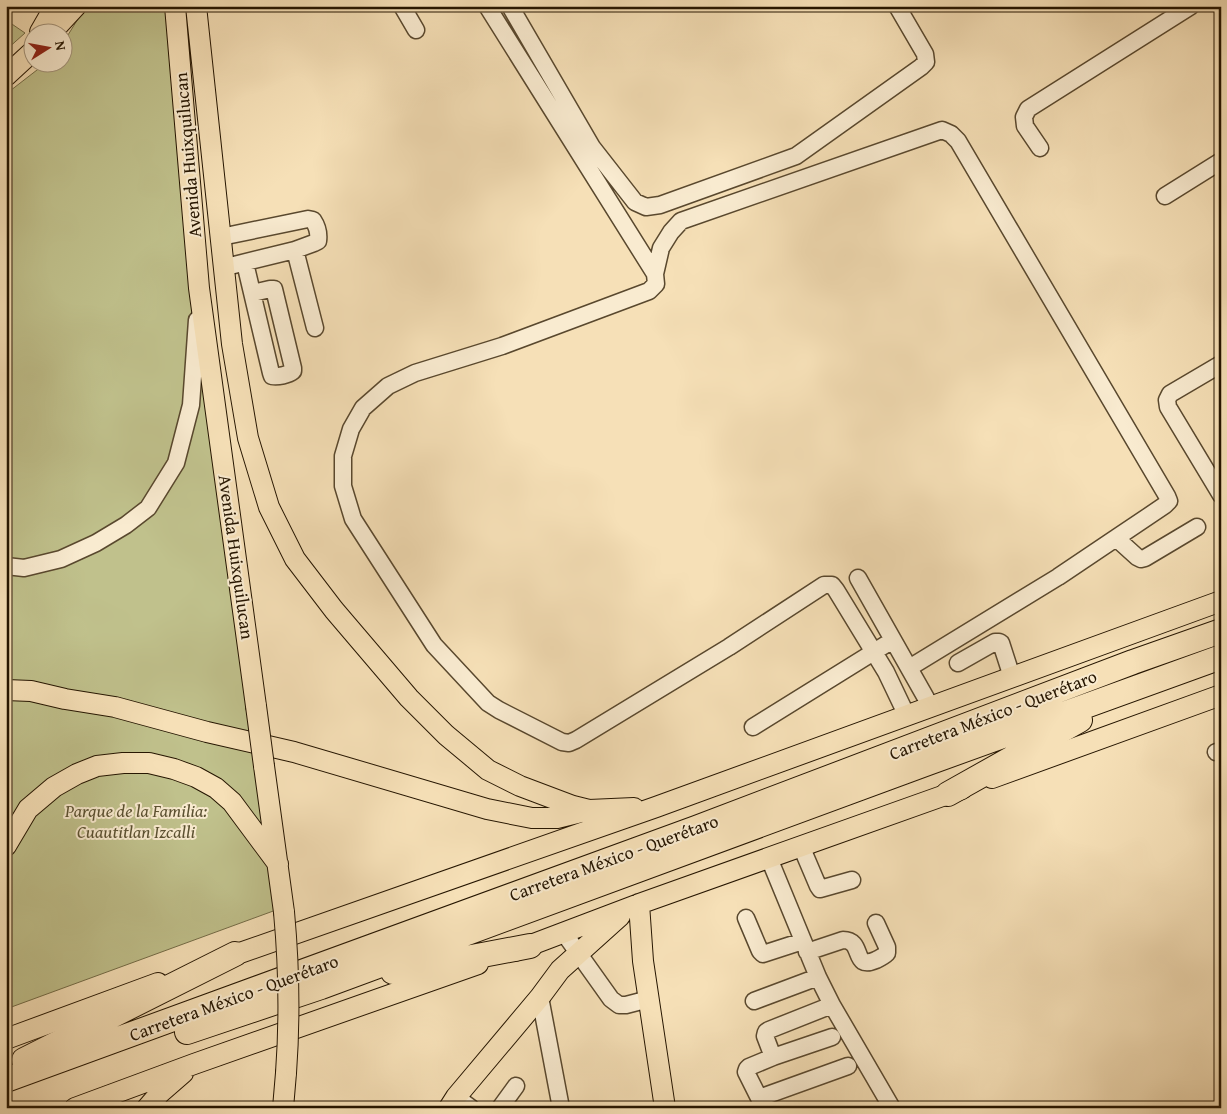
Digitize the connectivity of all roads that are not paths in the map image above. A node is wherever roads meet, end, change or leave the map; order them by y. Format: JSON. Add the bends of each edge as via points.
{"nodes":[{"id":1,"x":55,"y":6,"type":"edge"},
{"id":2,"x":76,"y":6,"type":"edge"},
{"id":3,"x":175,"y":6,"type":"edge"},
{"id":4,"x":196,"y":6,"type":"edge"},
{"id":5,"x":402,"y":6,"type":"edge"},
{"id":6,"x":488,"y":6,"type":"edge"},
{"id":7,"x":510,"y":6,"type":"edge"},
{"id":8,"x":897,"y":6,"type":"edge"},
{"id":9,"x":1190,"y":6,"type":"edge"},
{"id":10,"x":46,"y":22,"type":"edge"},
{"id":11,"x":61,"y":22,"type":"edge"},
{"id":12,"x":416,"y":30,"type":"dead end"},
{"id":13,"x":22,"y":60,"type":"edge"},
{"id":14,"x":6,"y":76,"type":"edge"},
{"id":15,"x":1040,"y":148,"type":"dead end"},
{"id":16,"x":1221,"y":161,"type":"edge"},
{"id":17,"x":1165,"y":196,"type":"dead end"},
{"id":18,"x":221,"y":237,"type":"junction"},
{"id":19,"x":296,"y":250,"type":"junction"},
{"id":20,"x":244,"y":263,"type":"junction"},
{"id":21,"x":224,"y":268,"type":"junction"},
{"id":22,"x":655,"y":274,"type":"junction"},
{"id":23,"x":199,"y":288,"type":"junction"},
{"id":24,"x":227,"y":290,"type":"junction"},
{"id":25,"x":253,"y":293,"type":"junction"},
{"id":26,"x":315,"y":328,"type":"dead end"},
{"id":27,"x":1221,"y":364,"type":"edge"},
{"id":28,"x":216,"y":409,"type":"junction"},
{"id":29,"x":1221,"y":495,"type":"edge"},
{"id":30,"x":1197,"y":527,"type":"dead end"},
{"id":31,"x":1116,"y":538,"type":"junction"},
{"id":32,"x":6,"y":566,"type":"edge"},
{"id":33,"x":858,"y":578,"type":"dead end"},
{"id":34,"x":1221,"y":601,"type":"edge"},
{"id":35,"x":1221,"y":631,"type":"edge"},
{"id":36,"x":893,"y":640,"type":"junction"},
{"id":37,"x":874,"y":651,"type":"junction"},
{"id":38,"x":1221,"y":657,"type":"edge"},
{"id":39,"x":958,"y":663,"type":"dead end"},
{"id":40,"x":909,"y":668,"type":"junction"},
{"id":41,"x":1012,"y":677,"type":"junction"},
{"id":42,"x":1144,"y":685,"type":"junction"},
{"id":43,"x":6,"y":690,"type":"edge"},
{"id":44,"x":1221,"y":695,"type":"edge"},
{"id":45,"x":931,"y":707,"type":"junction"},
{"id":46,"x":907,"y":716,"type":"junction"},
{"id":47,"x":753,"y":727,"type":"dead end"},
{"id":48,"x":948,"y":794,"type":"junction"},
{"id":49,"x":656,"y":807,"type":"junction"},
{"id":50,"x":589,"y":810,"type":"junction"},
{"id":51,"x":6,"y":846,"type":"edge"},
{"id":52,"x":801,"y":846,"type":"junction"},
{"id":53,"x":769,"y":858,"type":"junction"},
{"id":54,"x":278,"y":864,"type":"junction"},
{"id":55,"x":852,"y":880,"type":"dead end"},
{"id":56,"x":634,"y":906,"type":"junction"},
{"id":57,"x":746,"y":918,"type":"dead end"},
{"id":58,"x":876,"y":923,"type":"dead end"},
{"id":59,"x":564,"y":933,"type":"junction"},
{"id":60,"x":530,"y":946,"type":"junction"},
{"id":61,"x":805,"y":946,"type":"junction"},
{"id":62,"x":235,"y":954,"type":"junction"},
{"id":63,"x":578,"y":954,"type":"junction"},
{"id":64,"x":818,"y":977,"type":"junction"},
{"id":65,"x":320,"y":987,"type":"junction"},
{"id":66,"x":540,"y":997,"type":"junction"},
{"id":67,"x":649,"y":999,"type":"junction"},
{"id":68,"x":754,"y":1001,"type":"dead end"},
{"id":69,"x":832,"y":1005,"type":"junction"},
{"id":70,"x":832,"y":1036,"type":"dead end"},
{"id":71,"x":6,"y":1039,"type":"edge"},
{"id":72,"x":774,"y":1057,"type":"junction"},
{"id":73,"x":194,"y":1064,"type":"junction"},
{"id":74,"x":848,"y":1066,"type":"dead end"},
{"id":75,"x":6,"y":1069,"type":"edge"},
{"id":76,"x":6,"y":1080,"type":"edge"},
{"id":77,"x":516,"y":1086,"type":"dead end"},
{"id":78,"x":6,"y":1095,"type":"edge"},
{"id":79,"x":762,"y":1103,"type":"edge"},
{"id":80,"x":458,"y":1104,"type":"edge"},
{"id":81,"x":75,"y":1108,"type":"edge"},
{"id":82,"x":147,"y":1108,"type":"edge"},
{"id":83,"x":283,"y":1108,"type":"edge"},
{"id":84,"x":500,"y":1108,"type":"edge"},
{"id":85,"x":560,"y":1108,"type":"edge"},
{"id":86,"x":665,"y":1108,"type":"edge"},
{"id":87,"x":892,"y":1108,"type":"edge"}],
"edges":[{"from":1,"to":10,"type":"main road"},
{"from":2,"to":11,"type":"main road"},
{"from":3,"to":23,"type":"main road","name":"Avenida Huixquilucan"},
{"from":4,"to":18,"type":"main road"},
{"from":5,"to":12,"type":"street"},
{"from":6,"to":22,"type":"street"},
{"from":7,"to":8,"type":"street","via":[[592,147],[635,202],[646,207],[660,205],[796,156],[921,67],[926,62],[925,54]]},
{"from":9,"to":15,"type":"street","via":[[1028,109],[1024,117],[1025,126]]},
{"from":13,"to":14,"type":"main road"},
{"from":16,"to":17,"type":"street"},
{"from":18,"to":19,"type":"street","via":[[313,220],[318,241]]},
{"from":18,"to":21,"type":"main road"},
{"from":19,"to":20,"type":"street"},
{"from":19,"to":26,"type":"street"},
{"from":20,"to":21,"type":"street"},
{"from":20,"to":25,"type":"street"},
{"from":21,"to":24,"type":"main road"},
{"from":22,"to":31,"type":"street","via":[[661,248],[681,220],[942,130],[951,134],[1167,496],[1169,501],[1165,505]]},
{"from":22,"to":37,"type":"street","via":[[656,284],[649,291],[502,346],[414,373],[388,386],[363,408],[350,429],[343,456],[343,486],[353,519],[434,645],[488,703],[562,742],[576,740],[824,585],[832,585],[836,590]]},
{"from":23,"to":28,"type":"main road","name":"Avenida Huixquilucan"},
{"from":23,"to":32,"type":"street","via":[[191,405],[176,463],[148,508],[96,543],[61,559],[24,568]]},
{"from":24,"to":28,"type":"main road"},
{"from":24,"to":50,"type":"main road","via":[[232,344],[248,438],[269,507],[295,559],[409,698],[446,735],[488,770],[520,786]]},
{"from":25,"to":25,"type":"street","via":[[270,288],[274,290],[293,368],[290,374],[272,376]]},
{"from":27,"to":29,"type":"street","via":[[1170,394],[1167,400],[1168,407]]},
{"from":28,"to":54,"type":"main road","name":"Avenida Huixquilucan","bridge":true},
{"from":30,"to":31,"type":"street","via":[[1141,559]]},
{"from":31,"to":40,"type":"street"},
{"from":33,"to":36,"type":"street"},
{"from":34,"to":41,"type":"main road"},
{"from":35,"to":76,"type":"highway","name":"Carretera México - Querétaro","via":[[696,828]]},
{"from":36,"to":37,"type":"street"},
{"from":36,"to":40,"type":"street"},
{"from":37,"to":46,"type":"street"},
{"from":37,"to":47,"type":"street"},
{"from":38,"to":42,"type":"highway","name":"Carretera México - Querétaro"},
{"from":39,"to":41,"type":"street","via":[[999,642]]},
{"from":40,"to":45,"type":"street"},
{"from":41,"to":45,"type":"main road"},
{"from":42,"to":48,"type":"highway"},
{"from":42,"to":65,"type":"highway","name":"Carretera México - Querétaro"},
{"from":43,"to":50,"type":"main road","via":[[31,691],[115,707],[294,752],[487,809],[532,818],[557,818]]},
{"from":44,"to":48,"type":"main road"},
{"from":45,"to":46,"type":"main road"},
{"from":46,"to":49,"type":"main road"},
{"from":48,"to":52,"type":"main road"},
{"from":49,"to":50,"type":"main road"},
{"from":49,"to":62,"type":"main road"},
{"from":51,"to":54,"type":"main road","via":[[28,809],[54,787],[97,766],[149,764],[174,769],[216,788],[232,802]]},
{"from":52,"to":53,"type":"main road"},
{"from":52,"to":55,"type":"street","via":[[820,889]]},
{"from":53,"to":56,"type":"main road"},
{"from":53,"to":61,"type":"street"},
{"from":54,"to":83,"type":"main road","name":"Avenida Huixquilucan","bridge":true,"via":[[289,991]]},
{"from":56,"to":59,"type":"main road"},
{"from":56,"to":63,"type":"main road"},
{"from":56,"to":67,"type":"main road"},
{"from":57,"to":61,"type":"street","via":[[763,954]]},
{"from":58,"to":61,"type":"street","via":[[887,953],[869,963],[860,958],[849,940]]},
{"from":59,"to":60,"type":"main road"},
{"from":59,"to":63,"type":"street"},
{"from":60,"to":65,"type":"highway"},
{"from":60,"to":73,"type":"main road"},
{"from":61,"to":64,"type":"street"},
{"from":62,"to":71,"type":"main road"},
{"from":62,"to":75,"type":"highway"},
{"from":63,"to":66,"type":"main road","via":[[560,970]]},
{"from":63,"to":67,"type":"street","via":[[619,1005]]},
{"from":64,"to":68,"type":"street"},
{"from":64,"to":69,"type":"street"},
{"from":65,"to":78,"type":"highway","name":"Carretera México - Querétaro"},
{"from":66,"to":80,"type":"main road"},
{"from":66,"to":85,"type":"street"},
{"from":67,"to":86,"type":"main road"},
{"from":69,"to":72,"type":"street","via":[[766,1032]]},
{"from":69,"to":87,"type":"street"},
{"from":70,"to":72,"type":"street"},
{"from":72,"to":79,"type":"street","via":[[749,1066],[746,1072]]},
{"from":73,"to":81,"type":"main road"},
{"from":73,"to":82,"type":"main road"},
{"from":74,"to":79,"type":"street"},
{"from":77,"to":84,"type":"street"}]}
